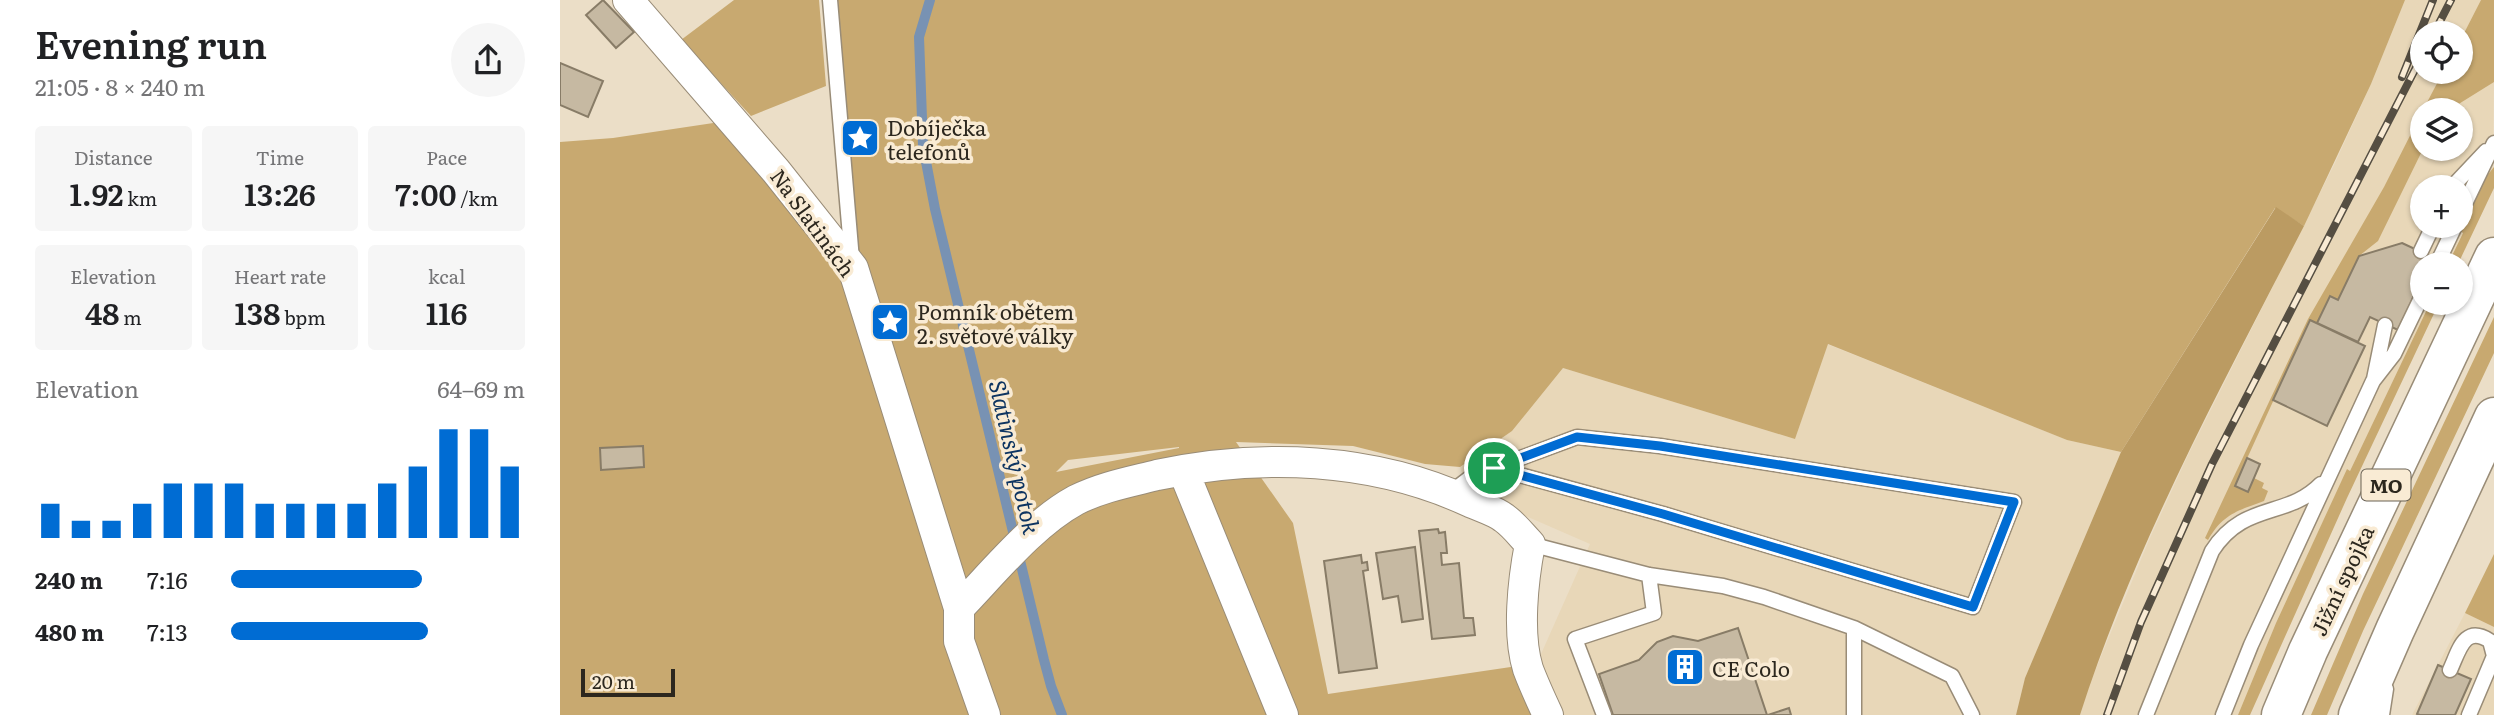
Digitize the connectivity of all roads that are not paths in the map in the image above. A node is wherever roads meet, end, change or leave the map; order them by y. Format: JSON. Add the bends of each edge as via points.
{"nodes":[{"id":1,"x":628,"y":0,"type":"edge"},
{"id":2,"x":830,"y":0,"type":"edge"},
{"id":3,"x":2493,"y":144,"type":"edge"},
{"id":4,"x":2463,"y":175,"type":"edge"},
{"id":5,"x":2473,"y":186,"type":"edge"},
{"id":6,"x":2427,"y":238,"type":"edge"},
{"id":7,"x":2421,"y":251,"type":"dead end"},
{"id":8,"x":2494,"y":257,"type":"edge"},
{"id":9,"x":853,"y":268,"type":"junction"},
{"id":10,"x":2413,"y":315,"type":"edge"},
{"id":11,"x":2385,"y":326,"type":"dead end"},
{"id":12,"x":2373,"y":381,"type":"junction"},
{"id":13,"x":2494,"y":416,"type":"edge"},
{"id":14,"x":1494,"y":468,"type":"junction"},
{"id":15,"x":1183,"y":470,"type":"junction"},
{"id":16,"x":2331,"y":471,"type":"junction"},
{"id":17,"x":1450,"y":493,"type":"junction"},
{"id":18,"x":1530,"y":544,"type":"junction"},
{"id":19,"x":1649,"y":575,"type":"junction"},
{"id":20,"x":959,"y":608,"type":"junction"},
{"id":21,"x":1854,"y":628,"type":"junction"},
{"id":22,"x":2395,"y":629,"type":"junction"},
{"id":23,"x":2450,"y":670,"type":"dead end"},
{"id":24,"x":2469,"y":714,"type":"edge"},
{"id":25,"x":985,"y":715,"type":"edge"},
{"id":26,"x":1283,"y":715,"type":"edge"},
{"id":27,"x":1548,"y":715,"type":"edge"},
{"id":28,"x":1604,"y":715,"type":"edge"},
{"id":29,"x":1854,"y":715,"type":"edge"},
{"id":30,"x":1972,"y":715,"type":"edge"},
{"id":31,"x":2146,"y":715,"type":"edge"},
{"id":32,"x":2223,"y":715,"type":"edge"},
{"id":33,"x":2281,"y":715,"type":"edge"},
{"id":34,"x":2358,"y":715,"type":"edge"},
{"id":35,"x":2382,"y":715,"type":"edge"}],
"edges":[{"from":1,"to":9,"type":"street","name":"Na Slatinách"},
{"from":2,"to":9,"type":"lane"},
{"from":3,"to":4,"type":"lane"},
{"from":3,"to":5,"type":"lane"},
{"from":6,"to":7,"type":"lane"},
{"from":8,"to":33,"type":"highway","name":"Jižní spojka","number":"MO"},
{"from":9,"to":20,"type":"street","name":"Na Slatinách"},
{"from":10,"to":12,"type":"lane","via":[[2394,355]]},
{"from":11,"to":12,"type":"lane"},
{"from":12,"to":16,"type":"lane"},
{"from":13,"to":22,"type":"highway"},
{"from":14,"to":14,"type":"lane","via":[[1973,607],[2014,502],[1577,437]]},
{"from":14,"to":17,"type":"lane","via":[[1480,470]]},
{"from":15,"to":17,"type":"street","via":[[1217,464],[1325,464],[1418,481]]},
{"from":15,"to":20,"type":"street","via":[[1100,489],[1074,501],[1030,536]]},
{"from":15,"to":26,"type":"street"},
{"from":16,"to":31,"type":"lane","via":[[2311,494],[2244,519],[2221,537]]},
{"from":16,"to":32,"type":"lane"},
{"from":17,"to":18,"type":"street","via":[[1504,518]]},
{"from":18,"to":19,"type":"lane"},
{"from":18,"to":27,"type":"street","via":[[1524,578],[1524,642],[1527,667]]},
{"from":19,"to":21,"type":"lane","via":[[1723,586]]},
{"from":19,"to":28,"type":"lane","via":[[1654,613],[1575,639]]},
{"from":20,"to":25,"type":"street","name":"Na Slatinách","via":[[959,640]]},
{"from":21,"to":29,"type":"lane"},
{"from":21,"to":30,"type":"lane","via":[[1952,676]]},
{"from":22,"to":34,"type":"highway"},
{"from":22,"to":35,"type":"lane"},
{"from":23,"to":24,"type":"lane","via":[[2469,636],[2490,641],[2494,656]]}]}
